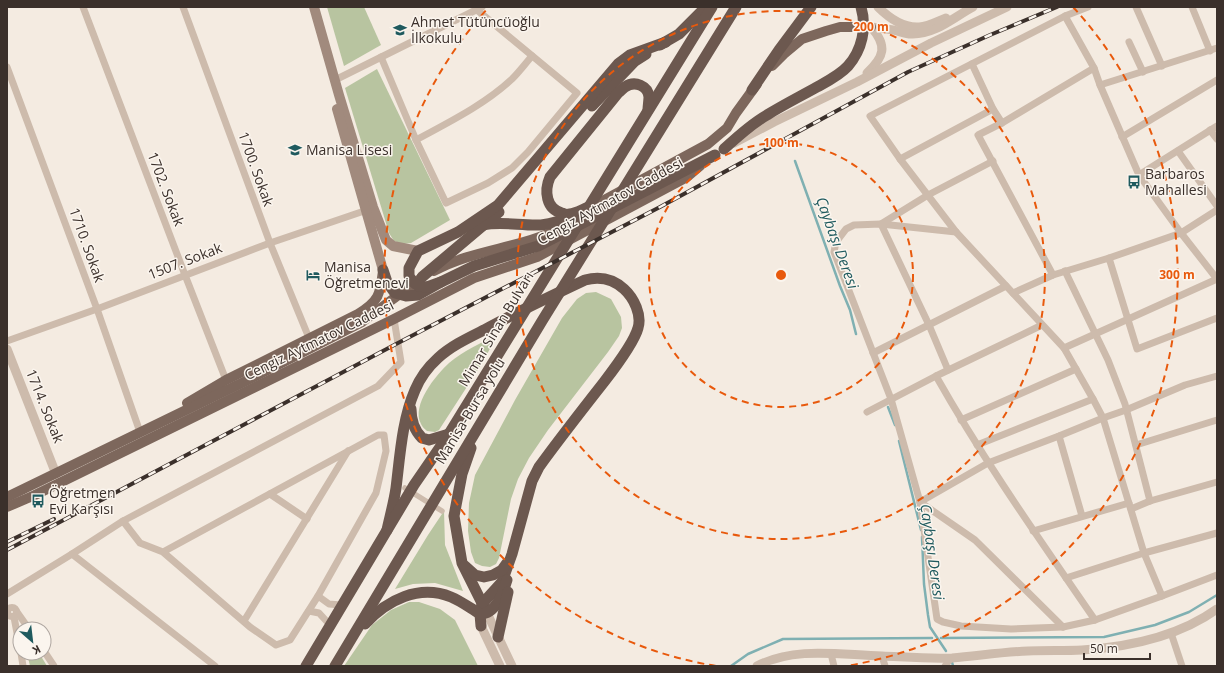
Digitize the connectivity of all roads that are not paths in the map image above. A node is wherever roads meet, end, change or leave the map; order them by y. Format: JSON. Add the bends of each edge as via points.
{"nodes":[{"id":1,"x":82,"y":7,"type":"edge"},
{"id":2,"x":183,"y":7,"type":"edge"},
{"id":3,"x":308,"y":7,"type":"edge"},
{"id":4,"x":314,"y":7,"type":"edge"},
{"id":5,"x":706,"y":7,"type":"edge"},
{"id":6,"x":712,"y":7,"type":"edge"},
{"id":7,"x":736,"y":7,"type":"edge"},
{"id":8,"x":811,"y":7,"type":"edge"},
{"id":9,"x":861,"y":7,"type":"edge"},
{"id":10,"x":878,"y":7,"type":"edge"},
{"id":11,"x":973,"y":7,"type":"edge"},
{"id":12,"x":1007,"y":7,"type":"edge"},
{"id":13,"x":1088,"y":7,"type":"edge"},
{"id":14,"x":1136,"y":7,"type":"edge"},
{"id":15,"x":1192,"y":7,"type":"edge"},
{"id":16,"x":479,"y":9,"type":"edge"},
{"id":17,"x":962,"y":13,"type":"junction"},
{"id":18,"x":1065,"y":16,"type":"junction"},
{"id":19,"x":871,"y":27,"type":"junction"},
{"id":20,"x":666,"y":42,"type":"junction"},
{"id":21,"x":1129,"y":42,"type":"dead end"},
{"id":22,"x":1214,"y":49,"type":"edge"},
{"id":23,"x":532,"y":56,"type":"junction"},
{"id":24,"x":381,"y":57,"type":"junction"},
{"id":25,"x":972,"y":64,"type":"junction"},
{"id":26,"x":1162,"y":66,"type":"junction"},
{"id":27,"x":7,"y":67,"type":"edge"},
{"id":28,"x":1094,"y":68,"type":"junction"},
{"id":29,"x":1143,"y":72,"type":"junction"},
{"id":30,"x":335,"y":80,"type":"junction"},
{"id":31,"x":1217,"y":80,"type":"edge"},
{"id":32,"x":857,"y":82,"type":"junction"},
{"id":33,"x":1100,"y":85,"type":"junction"},
{"id":34,"x":752,"y":90,"type":"junction"},
{"id":35,"x":993,"y":109,"type":"junction"},
{"id":36,"x":648,"y":111,"type":"junction"},
{"id":37,"x":1002,"y":123,"type":"junction"},
{"id":38,"x":1217,"y":126,"type":"edge"},
{"id":39,"x":1210,"y":130,"type":"junction"},
{"id":40,"x":1122,"y":137,"type":"junction"},
{"id":41,"x":1217,"y":139,"type":"edge"},
{"id":42,"x":416,"y":140,"type":"junction"},
{"id":43,"x":1178,"y":151,"type":"junction"},
{"id":44,"x":719,"y":152,"type":"junction"},
{"id":45,"x":900,"y":159,"type":"junction"},
{"id":46,"x":993,"y":161,"type":"junction"},
{"id":47,"x":1139,"y":175,"type":"junction"},
{"id":48,"x":928,"y":195,"type":"junction"},
{"id":49,"x":1217,"y":206,"type":"edge"},
{"id":50,"x":590,"y":207,"type":"junction"},
{"id":51,"x":370,"y":209,"type":"junction"},
{"id":52,"x":1217,"y":210,"type":"edge"},
{"id":53,"x":881,"y":224,"type":"junction"},
{"id":54,"x":458,"y":232,"type":"junction"},
{"id":55,"x":956,"y":232,"type":"junction"},
{"id":56,"x":1181,"y":232,"type":"junction"},
{"id":57,"x":270,"y":243,"type":"junction"},
{"id":58,"x":418,"y":251,"type":"junction"},
{"id":59,"x":1109,"y":258,"type":"junction"},
{"id":60,"x":383,"y":270,"type":"junction"},
{"id":61,"x":1064,"y":271,"type":"junction"},
{"id":62,"x":1053,"y":275,"type":"junction"},
{"id":63,"x":185,"y":276,"type":"junction"},
{"id":64,"x":422,"y":277,"type":"junction"},
{"id":65,"x":1217,"y":279,"type":"edge"},
{"id":66,"x":441,"y":282,"type":"junction"},
{"id":67,"x":1006,"y":286,"type":"junction"},
{"id":68,"x":1012,"y":293,"type":"junction"},
{"id":69,"x":97,"y":309,"type":"junction"},
{"id":70,"x":1217,"y":318,"type":"edge"},
{"id":71,"x":394,"y":319,"type":"junction"},
{"id":72,"x":1128,"y":320,"type":"junction"},
{"id":73,"x":929,"y":325,"type":"junction"},
{"id":74,"x":1042,"y":325,"type":"junction"},
{"id":75,"x":1095,"y":333,"type":"junction"},
{"id":76,"x":309,"y":338,"type":"junction"},
{"id":77,"x":7,"y":341,"type":"edge"},
{"id":78,"x":1064,"y":348,"type":"junction"},
{"id":79,"x":7,"y":349,"type":"edge"},
{"id":80,"x":873,"y":353,"type":"junction"},
{"id":81,"x":1076,"y":369,"type":"junction"},
{"id":82,"x":948,"y":370,"type":"junction"},
{"id":83,"x":936,"y":376,"type":"junction"},
{"id":84,"x":1217,"y":376,"type":"edge"},
{"id":85,"x":226,"y":380,"type":"junction"},
{"id":86,"x":891,"y":399,"type":"junction"},
{"id":87,"x":1093,"y":399,"type":"junction"},
{"id":88,"x":411,"y":401,"type":"junction"},
{"id":89,"x":1126,"y":410,"type":"junction"},
{"id":90,"x":867,"y":412,"type":"dead end"},
{"id":91,"x":1103,"y":418,"type":"junction"},
{"id":92,"x":961,"y":420,"type":"junction"},
{"id":93,"x":1217,"y":420,"type":"edge"},
{"id":94,"x":159,"y":422,"type":"junction"},
{"id":95,"x":481,"y":422,"type":"junction"},
{"id":96,"x":140,"y":432,"type":"junction"},
{"id":97,"x":449,"y":434,"type":"junction"},
{"id":98,"x":1059,"y":436,"type":"junction"},
{"id":99,"x":1136,"y":444,"type":"junction"},
{"id":100,"x":977,"y":445,"type":"junction"},
{"id":101,"x":349,"y":451,"type":"junction"},
{"id":102,"x":988,"y":463,"type":"junction"},
{"id":103,"x":56,"y":474,"type":"junction"},
{"id":104,"x":1217,"y":482,"type":"edge"},
{"id":105,"x":405,"y":488,"type":"dead end"},
{"id":106,"x":270,"y":494,"type":"junction"},
{"id":107,"x":7,"y":497,"type":"edge"},
{"id":108,"x":1150,"y":501,"type":"junction"},
{"id":109,"x":920,"y":502,"type":"junction"},
{"id":110,"x":1130,"y":506,"type":"junction"},
{"id":111,"x":7,"y":507,"type":"edge"},
{"id":112,"x":442,"y":511,"type":"dead end"},
{"id":113,"x":1082,"y":516,"type":"junction"},
{"id":114,"x":307,"y":519,"type":"junction"},
{"id":115,"x":123,"y":521,"type":"junction"},
{"id":116,"x":387,"y":530,"type":"junction"},
{"id":117,"x":1033,"y":531,"type":"junction"},
{"id":118,"x":1217,"y":533,"type":"edge"},
{"id":119,"x":164,"y":552,"type":"junction"},
{"id":120,"x":1144,"y":553,"type":"junction"},
{"id":121,"x":72,"y":554,"type":"junction"},
{"id":122,"x":512,"y":554,"type":"junction"},
{"id":123,"x":462,"y":563,"type":"junction"},
{"id":124,"x":1217,"y":575,"type":"edge"},
{"id":125,"x":1066,"y":578,"type":"junction"},
{"id":126,"x":7,"y":594,"type":"edge"},
{"id":127,"x":318,"y":596,"type":"junction"},
{"id":128,"x":1162,"y":596,"type":"junction"},
{"id":129,"x":341,"y":605,"type":"junction"},
{"id":130,"x":467,"y":606,"type":"junction"},
{"id":131,"x":8,"y":608,"type":"edge"},
{"id":132,"x":1217,"y":609,"type":"edge"},
{"id":133,"x":483,"y":610,"type":"junction"},
{"id":134,"x":309,"y":611,"type":"junction"},
{"id":135,"x":15,"y":615,"type":"junction"},
{"id":136,"x":1095,"y":620,"type":"junction"},
{"id":137,"x":16,"y":621,"type":"edge"},
{"id":138,"x":21,"y":621,"type":"edge"},
{"id":139,"x":244,"y":622,"type":"junction"},
{"id":140,"x":330,"y":625,"type":"junction"},
{"id":141,"x":481,"y":626,"type":"junction"},
{"id":142,"x":1063,"y":627,"type":"junction"},
{"id":143,"x":1171,"y":633,"type":"junction"},
{"id":144,"x":498,"y":637,"type":"junction"},
{"id":145,"x":352,"y":639,"type":"junction"},
{"id":146,"x":831,"y":654,"type":"junction"},
{"id":147,"x":882,"y":656,"type":"junction"},
{"id":148,"x":951,"y":658,"type":"junction"},
{"id":149,"x":208,"y":659,"type":"junction"},
{"id":150,"x":203,"y":666,"type":"edge"},
{"id":151,"x":215,"y":666,"type":"edge"},
{"id":152,"x":306,"y":666,"type":"edge"},
{"id":153,"x":335,"y":666,"type":"edge"},
{"id":154,"x":500,"y":666,"type":"edge"},
{"id":155,"x":512,"y":666,"type":"edge"},
{"id":156,"x":756,"y":666,"type":"edge"},
{"id":157,"x":834,"y":666,"type":"edge"},
{"id":158,"x":885,"y":666,"type":"edge"},
{"id":159,"x":945,"y":666,"type":"edge"},
{"id":160,"x":1182,"y":666,"type":"edge"}],
"edges":[{"from":1,"to":63,"type":"street","name":"1702. Sokak"},
{"from":2,"to":57,"type":"street","name":"1700. Sokak"},
{"from":3,"to":51,"type":"main road"},
{"from":4,"to":30,"type":"main road"},
{"from":5,"to":20,"type":"highway","via":[[679,34]]},
{"from":6,"to":36,"type":"highway","name":"Mimar Sinan Bulvarı"},
{"from":7,"to":95,"type":"highway","name":"Manisa-Bursa yolu"},
{"from":8,"to":34,"type":"highway"},
{"from":9,"to":44,"type":"highway","via":[[864,35],[859,50],[847,67],[833,78],[766,116]]},
{"from":10,"to":17,"type":"street","via":[[895,21],[907,26],[920,27]]},
{"from":11,"to":17,"type":"street"},
{"from":12,"to":32,"type":"street"},
{"from":13,"to":18,"type":"street"},
{"from":14,"to":26,"type":"street"},
{"from":15,"to":22,"type":"street"},
{"from":16,"to":23,"type":"street"},
{"from":16,"to":24,"type":"street"},
{"from":17,"to":19,"type":"street","via":[[934,30],[923,33],[909,34]]},
{"from":18,"to":25,"type":"street"},
{"from":18,"to":28,"type":"street"},
{"from":19,"to":32,"type":"street","via":[[880,39],[881,56],[878,63]]},
{"from":19,"to":34,"type":"main road","name":"Cengiz Aytmatov Caddesi","via":[[840,27],[802,39],[784,54]]},
{"from":20,"to":54,"type":"highway","via":[[630,55],[618,64],[498,205]]},
{"from":20,"to":64,"type":"highway","via":[[635,61],[574,124],[501,210]]},
{"from":21,"to":29,"type":"street"},
{"from":22,"to":26,"type":"street"},
{"from":23,"to":42,"type":"street","via":[[512,79],[481,103]]},
{"from":23,"to":42,"type":"street","via":[[577,93],[512,168],[488,183],[446,203]]},
{"from":24,"to":30,"type":"street"},
{"from":24,"to":42,"type":"street"},
{"from":25,"to":35,"type":"street"},
{"from":25,"to":45,"type":"street","via":[[870,116]]},
{"from":26,"to":29,"type":"street"},
{"from":27,"to":69,"type":"street","name":"1710. Sokak"},
{"from":28,"to":33,"type":"street"},
{"from":28,"to":37,"type":"street"},
{"from":29,"to":33,"type":"street"},
{"from":30,"to":51,"type":"main road"},
{"from":31,"to":40,"type":"street"},
{"from":32,"to":44,"type":"street"},
{"from":33,"to":40,"type":"street"},
{"from":34,"to":50,"type":"main road","name":"Cengiz Aytmatov Caddesi","via":[[727,128],[708,144]]},
{"from":35,"to":37,"type":"street"},
{"from":35,"to":45,"type":"street"},
{"from":36,"to":50,"type":"highway","via":[[647,90],[642,85],[626,86],[550,177],[547,195],[552,207],[558,212],[568,215]]},
{"from":36,"to":97,"type":"highway","name":"Mimar Sinan Bulvarı"},
{"from":37,"to":46,"type":"street","via":[[978,135]]},
{"from":38,"to":39,"type":"street"},
{"from":39,"to":41,"type":"street"},
{"from":39,"to":43,"type":"street"},
{"from":40,"to":47,"type":"street"},
{"from":43,"to":47,"type":"street"},
{"from":43,"to":49,"type":"street"},
{"from":44,"to":66,"type":"highway","via":[[538,246],[474,266]]},
{"from":44,"to":71,"type":"main road","name":"Cengiz Aytmatov Caddesi","via":[[687,177],[537,257],[474,278]]},
{"from":45,"to":48,"type":"street"},
{"from":46,"to":48,"type":"street"},
{"from":46,"to":62,"type":"street"},
{"from":47,"to":56,"type":"street"},
{"from":48,"to":53,"type":"street"},
{"from":48,"to":55,"type":"street"},
{"from":50,"to":54,"type":"highway","via":[[561,221],[542,225],[494,223]]},
{"from":50,"to":64,"type":"main road","name":"Cengiz Aytmatov Caddesi","via":[[552,232],[453,261]]},
{"from":51,"to":57,"type":"street","name":"1507. Sokak"},
{"from":51,"to":58,"type":"main road","via":[[386,240],[393,246]]},
{"from":51,"to":60,"type":"main road"},
{"from":52,"to":56,"type":"street"},
{"from":53,"to":55,"type":"street"},
{"from":53,"to":73,"type":"street"},
{"from":53,"to":80,"type":"street","via":[[854,225],[846,229],[836,242],[834,252]]},
{"from":54,"to":58,"type":"highway"},
{"from":55,"to":67,"type":"street"},
{"from":56,"to":59,"type":"street"},
{"from":56,"to":65,"type":"street"},
{"from":57,"to":63,"type":"street","name":"1507. Sokak"},
{"from":57,"to":76,"type":"street","name":"1700. Sokak"},
{"from":58,"to":66,"type":"highway","via":[[409,268],[409,276],[413,282],[426,287]]},
{"from":59,"to":61,"type":"street"},
{"from":59,"to":72,"type":"street"},
{"from":60,"to":66,"type":"highway","via":[[387,282],[395,293],[406,296],[418,295]]},
{"from":60,"to":76,"type":"main road","via":[[381,286],[371,306]]},
{"from":61,"to":62,"type":"street"},
{"from":61,"to":75,"type":"street"},
{"from":62,"to":68,"type":"street"},
{"from":63,"to":69,"type":"street","name":"1507. Sokak"},
{"from":63,"to":85,"type":"street","name":"1702. Sokak"},
{"from":64,"to":94,"type":"main road","name":"Cengiz Aytmatov Caddesi","via":[[362,322]]},
{"from":65,"to":72,"type":"street"},
{"from":67,"to":68,"type":"street"},
{"from":67,"to":73,"type":"street"},
{"from":68,"to":74,"type":"street"},
{"from":69,"to":77,"type":"street","name":"1507. Sokak"},
{"from":69,"to":96,"type":"street","name":"1710. Sokak"},
{"from":70,"to":72,"type":"street","via":[[1137,349]]},
{"from":71,"to":111,"type":"main road","name":"Cengiz Aytmatov Caddesi"},
{"from":71,"to":115,"type":"street","via":[[401,362],[378,386]]},
{"from":72,"to":75,"type":"street"},
{"from":73,"to":80,"type":"street"},
{"from":73,"to":82,"type":"street"},
{"from":74,"to":78,"type":"street"},
{"from":74,"to":82,"type":"street"},
{"from":75,"to":78,"type":"street"},
{"from":75,"to":89,"type":"street"},
{"from":76,"to":85,"type":"main road"},
{"from":78,"to":81,"type":"street"},
{"from":79,"to":103,"type":"street","name":"1714. Sokak"},
{"from":80,"to":86,"type":"street"},
{"from":81,"to":87,"type":"street"},
{"from":81,"to":92,"type":"street"},
{"from":82,"to":83,"type":"street"},
{"from":83,"to":86,"type":"street"},
{"from":83,"to":92,"type":"street"},
{"from":84,"to":89,"type":"street","via":[[1185,385]]},
{"from":85,"to":94,"type":"main road"},
{"from":86,"to":90,"type":"street"},
{"from":86,"to":109,"type":"street"},
{"from":87,"to":91,"type":"street"},
{"from":87,"to":100,"type":"street"},
{"from":88,"to":97,"type":"highway","via":[[414,427],[422,438],[429,440]]},
{"from":88,"to":116,"type":"highway"},
{"from":88,"to":122,"type":"highway","via":[[424,374],[439,357],[496,323],[592,278],[611,281],[628,292],[634,302],[639,328],[614,368],[539,467],[532,481]]},
{"from":89,"to":91,"type":"street"},
{"from":89,"to":99,"type":"street"},
{"from":91,"to":98,"type":"street"},
{"from":91,"to":110,"type":"street"},
{"from":92,"to":100,"type":"street"},
{"from":93,"to":99,"type":"street"},
{"from":94,"to":96,"type":"main road","name":"Cengiz Aytmatov Caddesi"},
{"from":95,"to":123,"type":"highway","via":[[462,474],[454,516]]},
{"from":95,"to":145,"type":"highway","name":"Manisa-Bursa yolu"},
{"from":96,"to":103,"type":"main road","name":"Cengiz Aytmatov Caddesi"},
{"from":97,"to":116,"type":"highway","name":"Mimar Sinan Bulvarı"},
{"from":98,"to":102,"type":"street"},
{"from":98,"to":113,"type":"street"},
{"from":99,"to":108,"type":"street"},
{"from":100,"to":102,"type":"street"},
{"from":101,"to":106,"type":"street"},
{"from":101,"to":114,"type":"street"},
{"from":101,"to":127,"type":"street","via":[[378,435],[384,435],[386,451],[376,493]]},
{"from":102,"to":109,"type":"street"},
{"from":102,"to":117,"type":"street"},
{"from":103,"to":107,"type":"main road","name":"Cengiz Aytmatov Caddesi"},
{"from":104,"to":108,"type":"street"},
{"from":105,"to":112,"type":"street"},
{"from":106,"to":114,"type":"street"},
{"from":106,"to":119,"type":"street"},
{"from":108,"to":110,"type":"street"},
{"from":109,"to":142,"type":"street","via":[[975,540]]},
{"from":109,"to":142,"type":"street","via":[[937,619],[961,626],[1011,629]]},
{"from":110,"to":113,"type":"street"},
{"from":110,"to":120,"type":"street"},
{"from":113,"to":117,"type":"street"},
{"from":114,"to":139,"type":"street"},
{"from":115,"to":119,"type":"street","via":[[140,542]]},
{"from":115,"to":121,"type":"street"},
{"from":116,"to":129,"type":"highway","name":"Mimar Sinan Bulvarı"},
{"from":117,"to":125,"type":"street"},
{"from":118,"to":120,"type":"street"},
{"from":119,"to":139,"type":"street"},
{"from":120,"to":125,"type":"street"},
{"from":120,"to":128,"type":"street"},
{"from":121,"to":126,"type":"street"},
{"from":121,"to":149,"type":"street"},
{"from":122,"to":123,"type":"highway","via":[[502,570],[484,577],[475,576]]},
{"from":122,"to":133,"type":"highway","via":[[507,581],[499,601]]},
{"from":122,"to":144,"type":"highway","via":[[511,579]]},
{"from":123,"to":133,"type":"highway"},
{"from":124,"to":128,"type":"street"},
{"from":125,"to":136,"type":"street"},
{"from":127,"to":129,"type":"street","via":[[329,604]]},
{"from":127,"to":134,"type":"street"},
{"from":128,"to":136,"type":"street"},
{"from":129,"to":140,"type":"highway","name":"Mimar Sinan Bulvarı"},
{"from":130,"to":133,"type":"highway"},
{"from":130,"to":141,"type":"highway"},
{"from":130,"to":145,"type":"highway","via":[[453,597],[433,592],[410,595],[387,605]]},
{"from":131,"to":135,"type":"street","via":[[8,615]]},
{"from":132,"to":143,"type":"street"},
{"from":133,"to":141,"type":"highway"},
{"from":133,"to":144,"type":"street"},
{"from":134,"to":139,"type":"street","via":[[290,640],[276,645]]},
{"from":134,"to":140,"type":"street","via":[[319,613]]},
{"from":135,"to":137,"type":"street"},
{"from":135,"to":138,"type":"street"},
{"from":136,"to":142,"type":"street"},
{"from":140,"to":152,"type":"highway","name":"Mimar Sinan Bulvarı"},
{"from":141,"to":154,"type":"street"},
{"from":143,"to":148,"type":"street","via":[[1124,646],[1081,650],[1028,650]]},
{"from":143,"to":160,"type":"street"},
{"from":144,"to":155,"type":"street"},
{"from":145,"to":153,"type":"highway","name":"Manisa-Bursa yolu"},
{"from":146,"to":147,"type":"street"},
{"from":146,"to":156,"type":"street","via":[[789,656]]},
{"from":146,"to":157,"type":"street"},
{"from":147,"to":148,"type":"street"},
{"from":147,"to":158,"type":"street"},
{"from":148,"to":159,"type":"street"},
{"from":149,"to":150,"type":"street"},
{"from":149,"to":151,"type":"street"}]}
